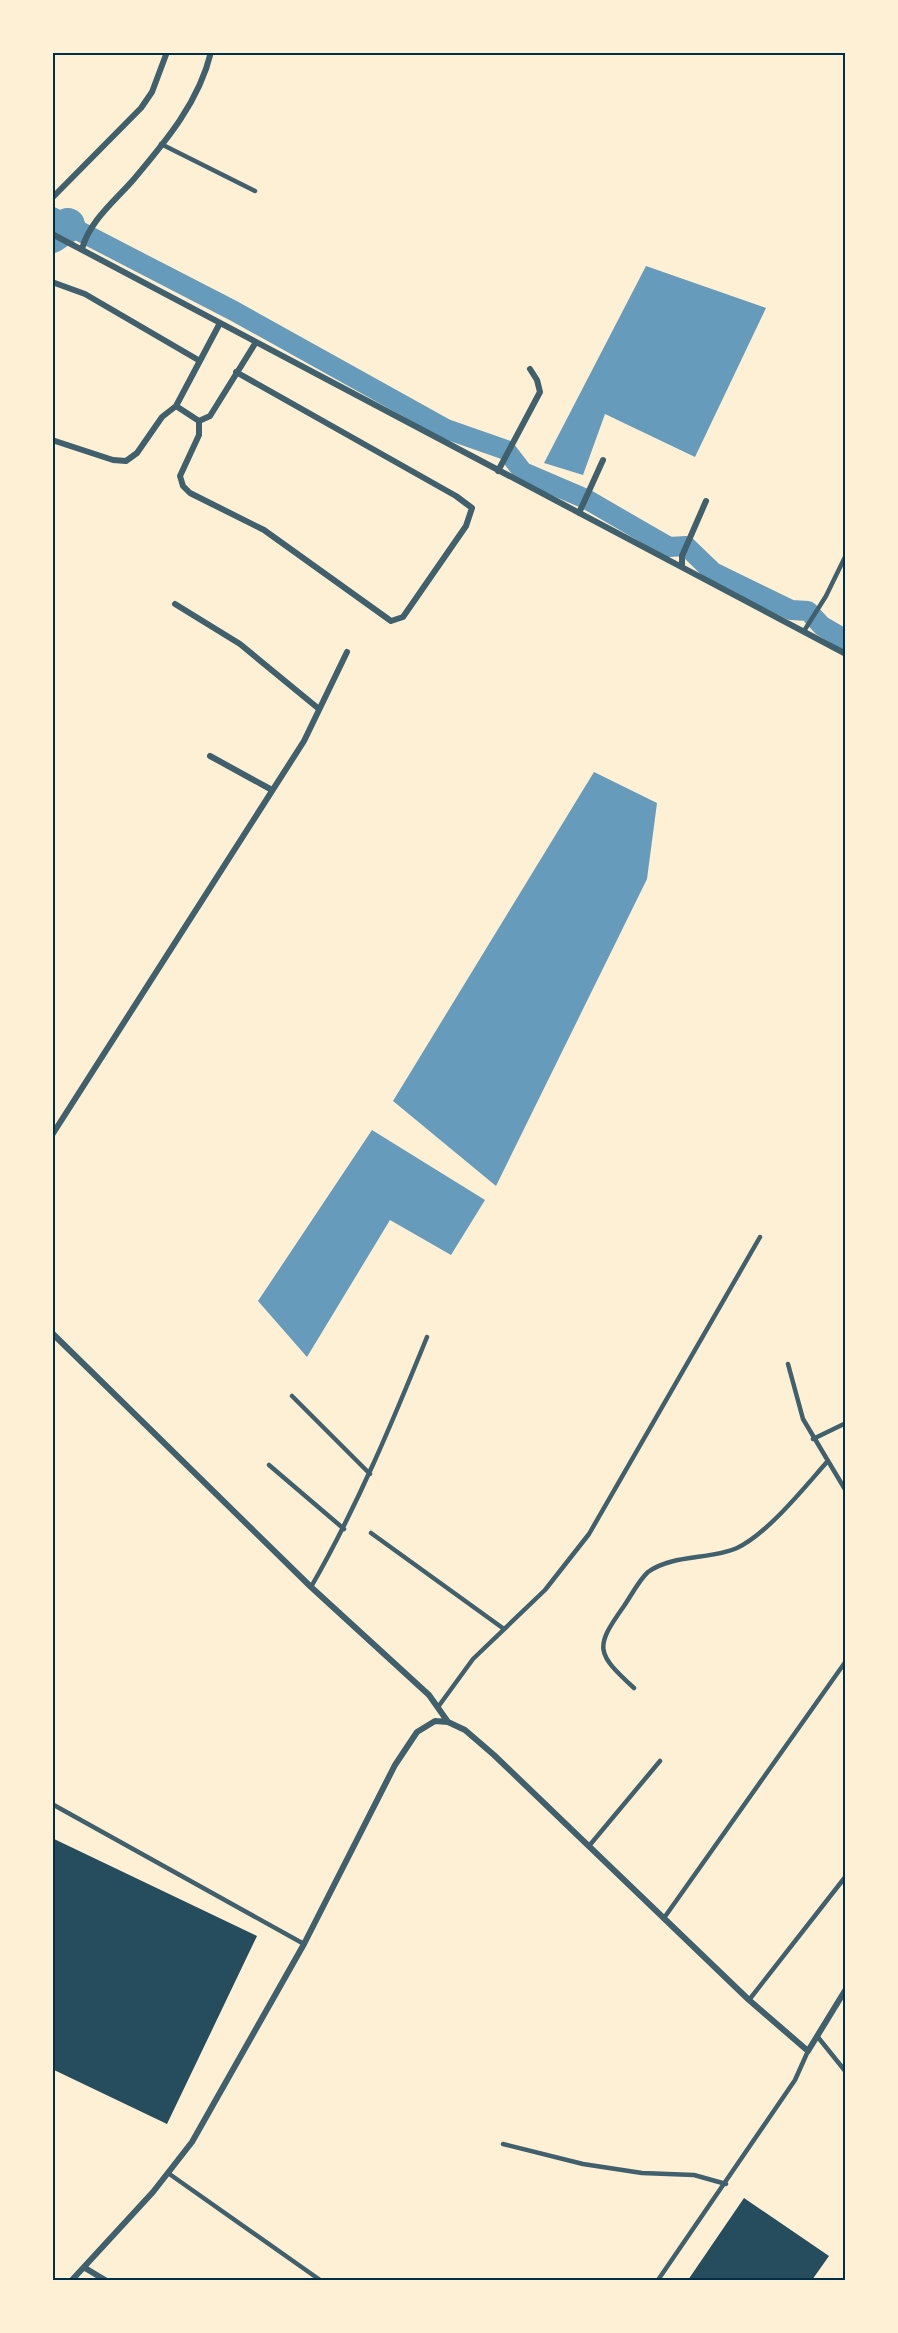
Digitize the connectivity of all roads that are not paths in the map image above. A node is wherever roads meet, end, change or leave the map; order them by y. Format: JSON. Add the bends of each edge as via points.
{"nodes":[{"id":1,"x":167,"y":52,"type":"edge"},
{"id":2,"x":211,"y":52,"type":"edge"},
{"id":3,"x":161,"y":144,"type":"junction"},
{"id":4,"x":255,"y":191,"type":"dead end"},
{"id":5,"x":55,"y":195,"type":"edge"},
{"id":6,"x":52,"y":234,"type":"edge"},
{"id":7,"x":83,"y":246,"type":"junction"},
{"id":8,"x":52,"y":282,"type":"edge"},
{"id":9,"x":220,"y":323,"type":"junction"},
{"id":10,"x":256,"y":342,"type":"junction"},
{"id":11,"x":200,"y":361,"type":"junction"},
{"id":12,"x":530,"y":369,"type":"dead end"},
{"id":13,"x":236,"y":372,"type":"junction"},
{"id":14,"x":176,"y":406,"type":"junction"},
{"id":15,"x":199,"y":421,"type":"junction"},
{"id":16,"x":52,"y":440,"type":"edge"},
{"id":17,"x":603,"y":460,"type":"dead end"},
{"id":18,"x":498,"y":471,"type":"junction"},
{"id":19,"x":706,"y":501,"type":"dead end"},
{"id":20,"x":579,"y":513,"type":"junction"},
{"id":21,"x":846,"y":555,"type":"edge"},
{"id":22,"x":682,"y":567,"type":"junction"},
{"id":23,"x":175,"y":604,"type":"dead end"},
{"id":24,"x":804,"y":631,"type":"junction"},
{"id":25,"x":347,"y":652,"type":"dead end"},
{"id":26,"x":846,"y":654,"type":"edge"},
{"id":27,"x":319,"y":709,"type":"junction"},
{"id":28,"x":210,"y":756,"type":"dead end"},
{"id":29,"x":272,"y":790,"type":"junction"},
{"id":30,"x":52,"y":1136,"type":"edge"},
{"id":31,"x":760,"y":1237,"type":"dead end"},
{"id":32,"x":52,"y":1334,"type":"edge"},
{"id":33,"x":427,"y":1337,"type":"dead end"},
{"id":34,"x":788,"y":1364,"type":"dead end"},
{"id":35,"x":292,"y":1396,"type":"dead end"},
{"id":36,"x":846,"y":1423,"type":"edge"},
{"id":37,"x":813,"y":1439,"type":"junction"},
{"id":38,"x":826,"y":1463,"type":"junction"},
{"id":39,"x":269,"y":1465,"type":"dead end"},
{"id":40,"x":370,"y":1474,"type":"junction"},
{"id":41,"x":846,"y":1491,"type":"edge"},
{"id":42,"x":344,"y":1529,"type":"junction"},
{"id":43,"x":371,"y":1533,"type":"dead end"},
{"id":44,"x":311,"y":1587,"type":"junction"},
{"id":45,"x":504,"y":1629,"type":"junction"},
{"id":46,"x":846,"y":1661,"type":"edge"},
{"id":47,"x":634,"y":1688,"type":"dead end"},
{"id":48,"x":438,"y":1707,"type":"junction"},
{"id":49,"x":448,"y":1722,"type":"junction"},
{"id":50,"x":660,"y":1761,"type":"dead end"},
{"id":51,"x":52,"y":1804,"type":"edge"},
{"id":52,"x":589,"y":1846,"type":"junction"},
{"id":53,"x":846,"y":1876,"type":"edge"},
{"id":54,"x":664,"y":1918,"type":"junction"},
{"id":55,"x":304,"y":1944,"type":"junction"},
{"id":56,"x":845,"y":1989,"type":"edge"},
{"id":57,"x":749,"y":2000,"type":"junction"},
{"id":58,"x":817,"y":2036,"type":"junction"},
{"id":59,"x":808,"y":2051,"type":"junction"},
{"id":60,"x":846,"y":2072,"type":"edge"},
{"id":61,"x":503,"y":2144,"type":"dead end"},
{"id":62,"x":168,"y":2173,"type":"junction"},
{"id":63,"x":726,"y":2184,"type":"junction"},
{"id":64,"x":85,"y":2268,"type":"junction"},
{"id":65,"x":72,"y":2280,"type":"edge"},
{"id":66,"x":105,"y":2280,"type":"edge"},
{"id":67,"x":320,"y":2280,"type":"edge"},
{"id":68,"x":658,"y":2280,"type":"edge"}],
"edges":[{"from":1,"to":5,"type":"street","via":[[153,92],[141,108]]},
{"from":2,"to":3,"type":"street","via":[[186,113]]},
{"from":3,"to":4,"type":"lane"},
{"from":3,"to":7,"type":"street","via":[[93,223]]},
{"from":6,"to":7,"type":"street"},
{"from":7,"to":9,"type":"street"},
{"from":8,"to":11,"type":"street","via":[[85,294]]},
{"from":9,"to":10,"type":"street"},
{"from":9,"to":11,"type":"street"},
{"from":10,"to":13,"type":"street"},
{"from":10,"to":18,"type":"street"},
{"from":11,"to":14,"type":"street"},
{"from":12,"to":18,"type":"street","via":[[540,392]]},
{"from":13,"to":15,"type":"street","via":[[210,416]]},
{"from":13,"to":15,"type":"street","via":[[472,508],[466,526],[403,617],[391,621],[264,530],[190,493],[180,476],[199,435]]},
{"from":14,"to":15,"type":"street"},
{"from":14,"to":16,"type":"street","via":[[126,461]]},
{"from":17,"to":20,"type":"street"},
{"from":18,"to":20,"type":"street"},
{"from":19,"to":22,"type":"street","via":[[682,556]]},
{"from":20,"to":22,"type":"street"},
{"from":21,"to":24,"type":"lane"},
{"from":22,"to":24,"type":"street"},
{"from":23,"to":27,"type":"street","via":[[240,644]]},
{"from":24,"to":26,"type":"street"},
{"from":25,"to":27,"type":"street"},
{"from":27,"to":29,"type":"street","via":[[304,741]]},
{"from":28,"to":29,"type":"street"},
{"from":29,"to":30,"type":"street"},
{"from":31,"to":45,"type":"lane","via":[[589,1534],[545,1590]]},
{"from":32,"to":44,"type":"street"},
{"from":33,"to":40,"type":"lane"},
{"from":34,"to":37,"type":"lane","via":[[802,1419]]},
{"from":35,"to":40,"type":"lane"},
{"from":36,"to":37,"type":"lane"},
{"from":37,"to":38,"type":"lane"},
{"from":38,"to":41,"type":"lane"},
{"from":38,"to":47,"type":"lane","via":[[780,1515],[737,1548],[673,1562],[648,1572],[604,1634],[603,1653]]},
{"from":39,"to":42,"type":"lane"},
{"from":40,"to":42,"type":"lane"},
{"from":42,"to":44,"type":"lane"},
{"from":43,"to":45,"type":"lane"},
{"from":44,"to":48,"type":"street"},
{"from":45,"to":48,"type":"lane","via":[[473,1659]]},
{"from":46,"to":54,"type":"lane"},
{"from":48,"to":49,"type":"street"},
{"from":49,"to":52,"type":"street","via":[[465,1730],[494,1755]]},
{"from":49,"to":55,"type":"street","via":[[435,1721],[417,1732],[395,1764]]},
{"from":50,"to":52,"type":"lane"},
{"from":51,"to":55,"type":"lane"},
{"from":52,"to":54,"type":"street"},
{"from":53,"to":57,"type":"lane"},
{"from":54,"to":57,"type":"street"},
{"from":55,"to":62,"type":"street","via":[[192,2142]]},
{"from":56,"to":58,"type":"street"},
{"from":57,"to":59,"type":"street"},
{"from":58,"to":59,"type":"street"},
{"from":58,"to":60,"type":"lane"},
{"from":59,"to":63,"type":"lane","via":[[795,2080]]},
{"from":61,"to":63,"type":"lane","via":[[583,2164],[642,2173],[694,2175]]},
{"from":62,"to":64,"type":"street"},
{"from":62,"to":67,"type":"lane"},
{"from":63,"to":68,"type":"lane"},
{"from":64,"to":65,"type":"street"},
{"from":64,"to":66,"type":"street"}]}
